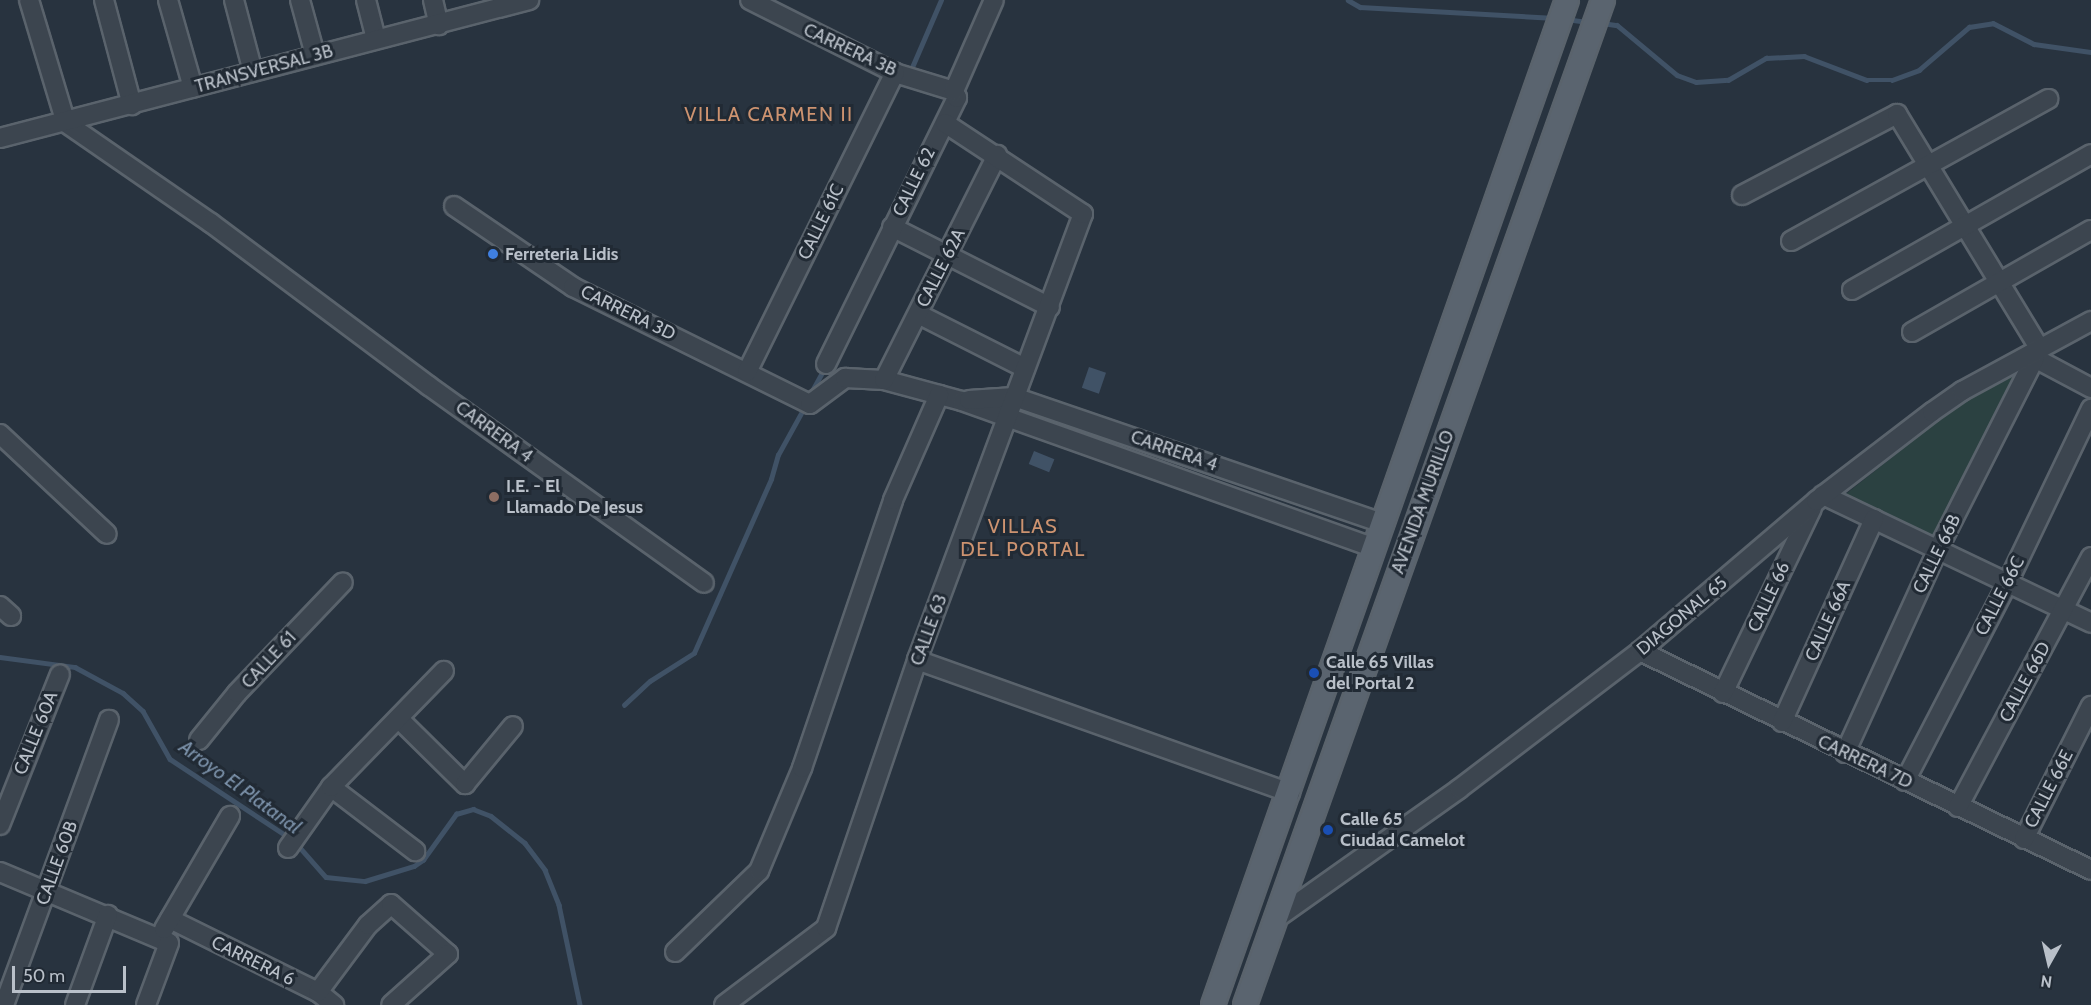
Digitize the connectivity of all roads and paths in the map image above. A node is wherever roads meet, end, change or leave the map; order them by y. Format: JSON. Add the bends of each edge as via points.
{"nodes":[{"id":1,"x":29,"y":0,"type":"edge"},
{"id":2,"x":104,"y":0,"type":"edge"},
{"id":3,"x":168,"y":0,"type":"edge"},
{"id":4,"x":234,"y":0,"type":"edge"},
{"id":5,"x":300,"y":0,"type":"edge"},
{"id":6,"x":366,"y":0,"type":"edge"},
{"id":7,"x":432,"y":0,"type":"edge"},
{"id":8,"x":529,"y":0,"type":"edge"},
{"id":9,"x":750,"y":0,"type":"edge"},
{"id":10,"x":994,"y":0,"type":"edge"},
{"id":11,"x":1567,"y":0,"type":"edge"},
{"id":12,"x":1603,"y":0,"type":"edge"},
{"id":13,"x":504,"y":3,"type":"edge"},
{"id":14,"x":439,"y":25,"type":"junction"},
{"id":15,"x":376,"y":39,"type":"junction"},
{"id":16,"x":315,"y":55,"type":"junction"},
{"id":17,"x":253,"y":72,"type":"junction"},
{"id":18,"x":895,"y":72,"type":"junction"},
{"id":19,"x":193,"y":88,"type":"junction"},
{"id":20,"x":954,"y":91,"type":"junction"},
{"id":21,"x":2048,"y":99,"type":"dead end"},
{"id":22,"x":132,"y":105,"type":"junction"},
{"id":23,"x":66,"y":123,"type":"junction"},
{"id":24,"x":945,"y":123,"type":"junction"},
{"id":25,"x":1,"y":136,"type":"edge"},
{"id":26,"x":2091,"y":154,"type":"edge"},
{"id":27,"x":997,"y":155,"type":"junction"},
{"id":28,"x":1929,"y":166,"type":"junction"},
{"id":29,"x":1742,"y":195,"type":"dead end"},
{"id":30,"x":454,"y":206,"type":"dead end"},
{"id":31,"x":1964,"y":225,"type":"junction"},
{"id":32,"x":892,"y":227,"type":"junction"},
{"id":33,"x":2091,"y":230,"type":"edge"},
{"id":34,"x":1791,"y":240,"type":"dead end"},
{"id":35,"x":948,"y":255,"type":"junction"},
{"id":36,"x":2000,"y":283,"type":"junction"},
{"id":37,"x":1852,"y":290,"type":"dead end"},
{"id":38,"x":1050,"y":307,"type":"junction"},
{"id":39,"x":918,"y":314,"type":"junction"},
{"id":40,"x":2091,"y":321,"type":"edge"},
{"id":41,"x":1912,"y":332,"type":"dead end"},
{"id":42,"x":2035,"y":354,"type":"junction"},
{"id":43,"x":826,"y":364,"type":"dead end"},
{"id":44,"x":1025,"y":369,"type":"junction"},
{"id":45,"x":747,"y":372,"type":"junction"},
{"id":46,"x":884,"y":380,"type":"junction"},
{"id":47,"x":2091,"y":388,"type":"edge"},
{"id":48,"x":939,"y":395,"type":"junction"},
{"id":49,"x":1014,"y":397,"type":"junction"},
{"id":50,"x":962,"y":401,"type":"junction"},
{"id":51,"x":806,"y":402,"type":"joint"},
{"id":52,"x":2091,"y":409,"type":"edge"},
{"id":53,"x":1006,"y":417,"type":"junction"},
{"id":54,"x":0,"y":435,"type":"edge"},
{"id":55,"x":1290,"y":491,"type":"junction"},
{"id":56,"x":1819,"y":498,"type":"junction"},
{"id":57,"x":1280,"y":514,"type":"junction"},
{"id":58,"x":1874,"y":519,"type":"junction"},
{"id":59,"x":1384,"y":524,"type":"junction"},
{"id":60,"x":107,"y":534,"type":"dead end"},
{"id":61,"x":1375,"y":548,"type":"junction"},
{"id":62,"x":1938,"y":549,"type":"junction"},
{"id":63,"x":2091,"y":557,"type":"edge"},
{"id":64,"x":343,"y":582,"type":"dead end"},
{"id":65,"x":2008,"y":582,"type":"junction"},
{"id":66,"x":704,"y":583,"type":"dead end"},
{"id":67,"x":2064,"y":610,"type":"junction"},
{"id":68,"x":2091,"y":623,"type":"edge"},
{"id":69,"x":1640,"y":651,"type":"junction"},
{"id":70,"x":917,"y":660,"type":"junction"},
{"id":71,"x":444,"y":671,"type":"dead end"},
{"id":72,"x":60,"y":674,"type":"dead end"},
{"id":73,"x":1723,"y":693,"type":"junction"},
{"id":74,"x":2091,"y":706,"type":"edge"},
{"id":75,"x":399,"y":719,"type":"junction"},
{"id":76,"x":109,"y":720,"type":"dead end"},
{"id":77,"x":1782,"y":722,"type":"junction"},
{"id":78,"x":513,"y":726,"type":"dead end"},
{"id":79,"x":199,"y":740,"type":"dead end"},
{"id":80,"x":1845,"y":753,"type":"junction"},
{"id":81,"x":1905,"y":781,"type":"junction"},
{"id":82,"x":332,"y":787,"type":"junction"},
{"id":83,"x":1290,"y":792,"type":"junction"},
{"id":84,"x":1958,"y":807,"type":"junction"},
{"id":85,"x":230,"y":816,"type":"dead end"},
{"id":86,"x":0,"y":825,"type":"edge"},
{"id":87,"x":2024,"y":838,"type":"junction"},
{"id":88,"x":293,"y":841,"type":"dead end"},
{"id":89,"x":415,"y":851,"type":"dead end"},
{"id":90,"x":2090,"y":868,"type":"edge"},
{"id":91,"x":0,"y":872,"type":"edge"},
{"id":92,"x":47,"y":891,"type":"junction"},
{"id":93,"x":108,"y":915,"type":"junction"},
{"id":94,"x":1276,"y":918,"type":"junction"},
{"id":95,"x":170,"y":919,"type":"junction"},
{"id":96,"x":164,"y":940,"type":"junction"},
{"id":97,"x":675,"y":952,"type":"dead end"},
{"id":98,"x":318,"y":993,"type":"junction"},
{"id":99,"x":4,"y":1005,"type":"edge"},
{"id":100,"x":75,"y":1005,"type":"edge"},
{"id":101,"x":146,"y":1005,"type":"edge"},
{"id":102,"x":334,"y":1005,"type":"edge"},
{"id":103,"x":391,"y":1005,"type":"edge"},
{"id":104,"x":724,"y":1005,"type":"edge"},
{"id":105,"x":1213,"y":1005,"type":"edge"},
{"id":106,"x":1245,"y":1005,"type":"edge"}],
"edges":[{"from":1,"to":23,"type":"street"},
{"from":2,"to":22,"type":"street"},
{"from":3,"to":19,"type":"street"},
{"from":4,"to":17,"type":"street"},
{"from":5,"to":16,"type":"street"},
{"from":6,"to":15,"type":"street"},
{"from":7,"to":14,"type":"street"},
{"from":8,"to":13,"type":"street","name":"TRANSVERSAL 3B"},
{"from":9,"to":18,"type":"street","name":"CARRERA 3B"},
{"from":10,"to":20,"type":"street","name":"CALLE 62"},
{"from":11,"to":59,"type":"main road","name":"AVENIDA MURILLO"},
{"from":12,"to":94,"type":"main road","name":"AVENIDA MURILLO"},
{"from":13,"to":14,"type":"street","name":"TRANSVERSAL 3B"},
{"from":14,"to":15,"type":"street","name":"TRANSVERSAL 3B"},
{"from":15,"to":16,"type":"street","name":"TRANSVERSAL 3B"},
{"from":16,"to":17,"type":"street","name":"TRANSVERSAL 3B"},
{"from":17,"to":19,"type":"street","name":"TRANSVERSAL 3B"},
{"from":18,"to":20,"type":"street","name":"CARRERA 3B"},
{"from":18,"to":45,"type":"street","name":"CALLE 61C"},
{"from":19,"to":22,"type":"street","name":"TRANSVERSAL 3B"},
{"from":20,"to":24,"type":"street","name":"CALLE 62","via":[[957,98]]},
{"from":21,"to":28,"type":"street"},
{"from":22,"to":23,"type":"street","name":"TRANSVERSAL 3B"},
{"from":23,"to":25,"type":"street","name":"TRANSVERSAL 3B"},
{"from":23,"to":66,"type":"street","name":"CARRERA 4"},
{"from":24,"to":27,"type":"street"},
{"from":24,"to":32,"type":"street","name":"CALLE 62"},
{"from":26,"to":31,"type":"street"},
{"from":27,"to":35,"type":"street","name":"CALLE 62A"},
{"from":27,"to":38,"type":"street","name":"CALLE 63","via":[[1083,214]]},
{"from":28,"to":29,"type":"street","via":[[1897,114]]},
{"from":28,"to":31,"type":"street"},
{"from":28,"to":34,"type":"street"},
{"from":30,"to":45,"type":"street","name":"CARRERA 3D","via":[[573,287]]},
{"from":31,"to":36,"type":"street"},
{"from":31,"to":37,"type":"street"},
{"from":32,"to":35,"type":"street"},
{"from":32,"to":43,"type":"street","name":"CALLE 62"},
{"from":33,"to":36,"type":"street"},
{"from":35,"to":38,"type":"street"},
{"from":35,"to":39,"type":"street","name":"CALLE 62A"},
{"from":36,"to":41,"type":"street"},
{"from":36,"to":42,"type":"street"},
{"from":38,"to":44,"type":"street","name":"CALLE 63"},
{"from":39,"to":44,"type":"street"},
{"from":39,"to":46,"type":"street","name":"CALLE 62A"},
{"from":40,"to":42,"type":"street","name":"DIAGONAL 65"},
{"from":42,"to":47,"type":"street"},
{"from":42,"to":56,"type":"street","name":"DIAGONAL 65","via":[[1962,391]]},
{"from":42,"to":62,"type":"street","name":"CALLE 66B"},
{"from":44,"to":49,"type":"street","name":"CALLE 63"},
{"from":45,"to":51,"type":"street","name":"CARRERA 3D"},
{"from":46,"to":48,"type":"street","name":"CARRERA 4"},
{"from":46,"to":51,"type":"street","name":"CARRERA 4","via":[[845,378]]},
{"from":48,"to":50,"type":"street","name":"CARRERA 4"},
{"from":48,"to":97,"type":"street","via":[[893,500],[802,768],[759,870]]},
{"from":49,"to":50,"type":"street","name":"CARRERA 4"},
{"from":49,"to":53,"type":"street","name":"CALLE 63"},
{"from":49,"to":55,"type":"street","name":"CARRERA 4"},
{"from":50,"to":53,"type":"street","name":"CARRERA 4"},
{"from":52,"to":65,"type":"street","name":"CALLE 66C"},
{"from":53,"to":57,"type":"street","name":"CARRERA 4"},
{"from":53,"to":70,"type":"street","name":"CALLE 63"},
{"from":54,"to":60,"type":"street"},
{"from":55,"to":57,"type":"street"},
{"from":55,"to":59,"type":"street","name":"CARRERA 4"},
{"from":56,"to":58,"type":"street"},
{"from":56,"to":69,"type":"street","name":"DIAGONAL 65"},
{"from":56,"to":73,"type":"street","name":"CALLE 66"},
{"from":57,"to":61,"type":"street","name":"CARRERA 4"},
{"from":58,"to":62,"type":"street"},
{"from":58,"to":77,"type":"street","name":"CALLE 66A"},
{"from":59,"to":61,"type":"main road","name":"AVENIDA MURILLO"},
{"from":61,"to":83,"type":"main road","name":"AVENIDA MURILLO"},
{"from":62,"to":65,"type":"street"},
{"from":62,"to":80,"type":"street","name":"CALLE 66B"},
{"from":63,"to":67,"type":"street","name":"CALLE 66D"},
{"from":64,"to":79,"type":"street","name":"CALLE 61","via":[[237,693]]},
{"from":65,"to":67,"type":"street"},
{"from":65,"to":81,"type":"street","name":"CALLE 66C"},
{"from":67,"to":68,"type":"street"},
{"from":67,"to":84,"type":"street","name":"CALLE 66D"},
{"from":69,"to":73,"type":"street","name":"CARRERA 7D"},
{"from":69,"to":94,"type":"street","name":"DIAGONAL 65","via":[[1459,789]]},
{"from":70,"to":83,"type":"street"},
{"from":70,"to":104,"type":"street","name":"CALLE 63","via":[[826,928]]},
{"from":71,"to":75,"type":"street"},
{"from":72,"to":86,"type":"street","name":"CALLE 60A"},
{"from":73,"to":77,"type":"street","name":"CARRERA 7D"},
{"from":74,"to":87,"type":"street","name":"CALLE 66E"},
{"from":75,"to":78,"type":"street","via":[[465,784]]},
{"from":75,"to":82,"type":"street"},
{"from":76,"to":92,"type":"street","name":"CALLE 60B"},
{"from":77,"to":80,"type":"street","name":"CARRERA 7D"},
{"from":80,"to":81,"type":"street","name":"CARRERA 7D"},
{"from":81,"to":84,"type":"street","name":"CARRERA 7D"},
{"from":82,"to":88,"type":"street"},
{"from":82,"to":89,"type":"street"},
{"from":83,"to":105,"type":"main road","name":"AVENIDA MURILLO"},
{"from":84,"to":87,"type":"street","name":"CARRERA 7D"},
{"from":85,"to":95,"type":"street"},
{"from":87,"to":90,"type":"street","name":"CARRERA 7D"},
{"from":91,"to":92,"type":"street"},
{"from":92,"to":93,"type":"street"},
{"from":92,"to":99,"type":"street","name":"CALLE 60B"},
{"from":93,"to":96,"type":"street"},
{"from":93,"to":100,"type":"street"},
{"from":94,"to":106,"type":"main road","name":"AVENIDA MURILLO"},
{"from":95,"to":96,"type":"street"},
{"from":95,"to":98,"type":"street","name":"CARRERA 6"},
{"from":96,"to":101,"type":"street"},
{"from":98,"to":102,"type":"street","name":"CARRERA 6"},
{"from":98,"to":103,"type":"street","via":[[368,926],[391,904],[448,954]]}]}
